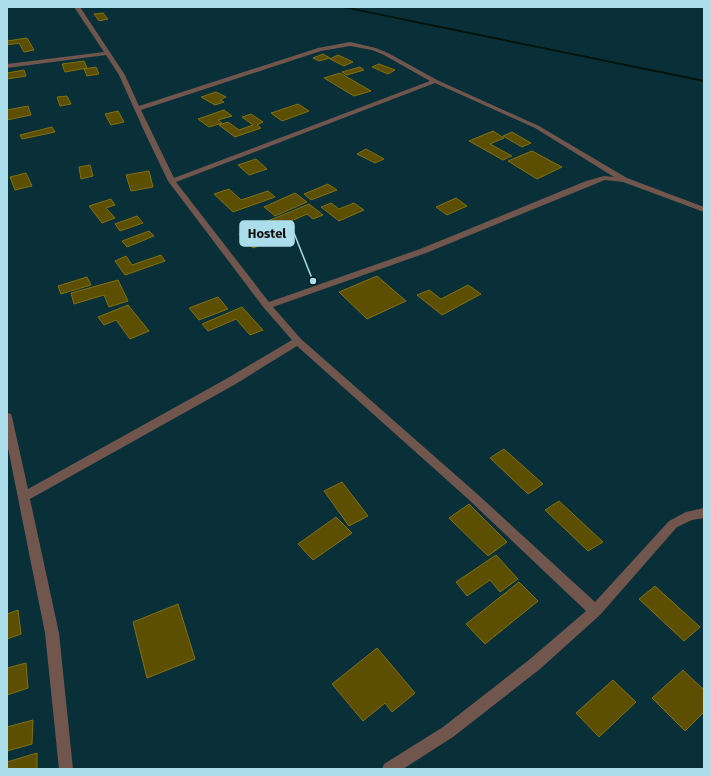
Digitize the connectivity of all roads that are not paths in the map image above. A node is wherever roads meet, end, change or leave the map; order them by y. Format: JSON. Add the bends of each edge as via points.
{"nodes":[{"id":1,"x":77,"y":7,"type":"edge"},
{"id":2,"x":106,"y":53,"type":"junction"},
{"id":3,"x":7,"y":66,"type":"edge"},
{"id":4,"x":435,"y":81,"type":"junction"},
{"id":5,"x":137,"y":109,"type":"junction"},
{"id":6,"x":624,"y":180,"type":"junction"},
{"id":7,"x":172,"y":181,"type":"junction"},
{"id":8,"x":704,"y":210,"type":"edge"},
{"id":9,"x":267,"y":306,"type":"junction"},
{"id":10,"x":298,"y":341,"type":"junction"},
{"id":11,"x":7,"y":417,"type":"edge"},
{"id":12,"x":24,"y":497,"type":"junction"},
{"id":13,"x":704,"y":513,"type":"edge"},
{"id":14,"x":595,"y":611,"type":"junction"},
{"id":15,"x":66,"y":769,"type":"edge"},
{"id":16,"x":389,"y":769,"type":"edge"}],
"edges":[{"from":1,"to":2,"type":"street"},
{"from":2,"to":3,"type":"street"},
{"from":2,"to":5,"type":"street","via":[[122,75]]},
{"from":4,"to":5,"type":"street","via":[[374,49],[343,44],[309,52]]},
{"from":4,"to":6,"type":"street","via":[[537,127]]},
{"from":4,"to":7,"type":"street"},
{"from":5,"to":7,"type":"street"},
{"from":6,"to":8,"type":"street"},
{"from":6,"to":9,"type":"street","via":[[604,178],[589,183],[423,250]]},
{"from":7,"to":9,"type":"street"},
{"from":9,"to":10,"type":"street"},
{"from":10,"to":12,"type":"street"},
{"from":10,"to":14,"type":"street","via":[[471,495]]},
{"from":11,"to":12,"type":"street"},
{"from":12,"to":15,"type":"street","via":[[52,633]]},
{"from":13,"to":14,"type":"street","via":[[690,515],[673,524]]},
{"from":14,"to":16,"type":"street","via":[[535,664],[448,732]]}]}
